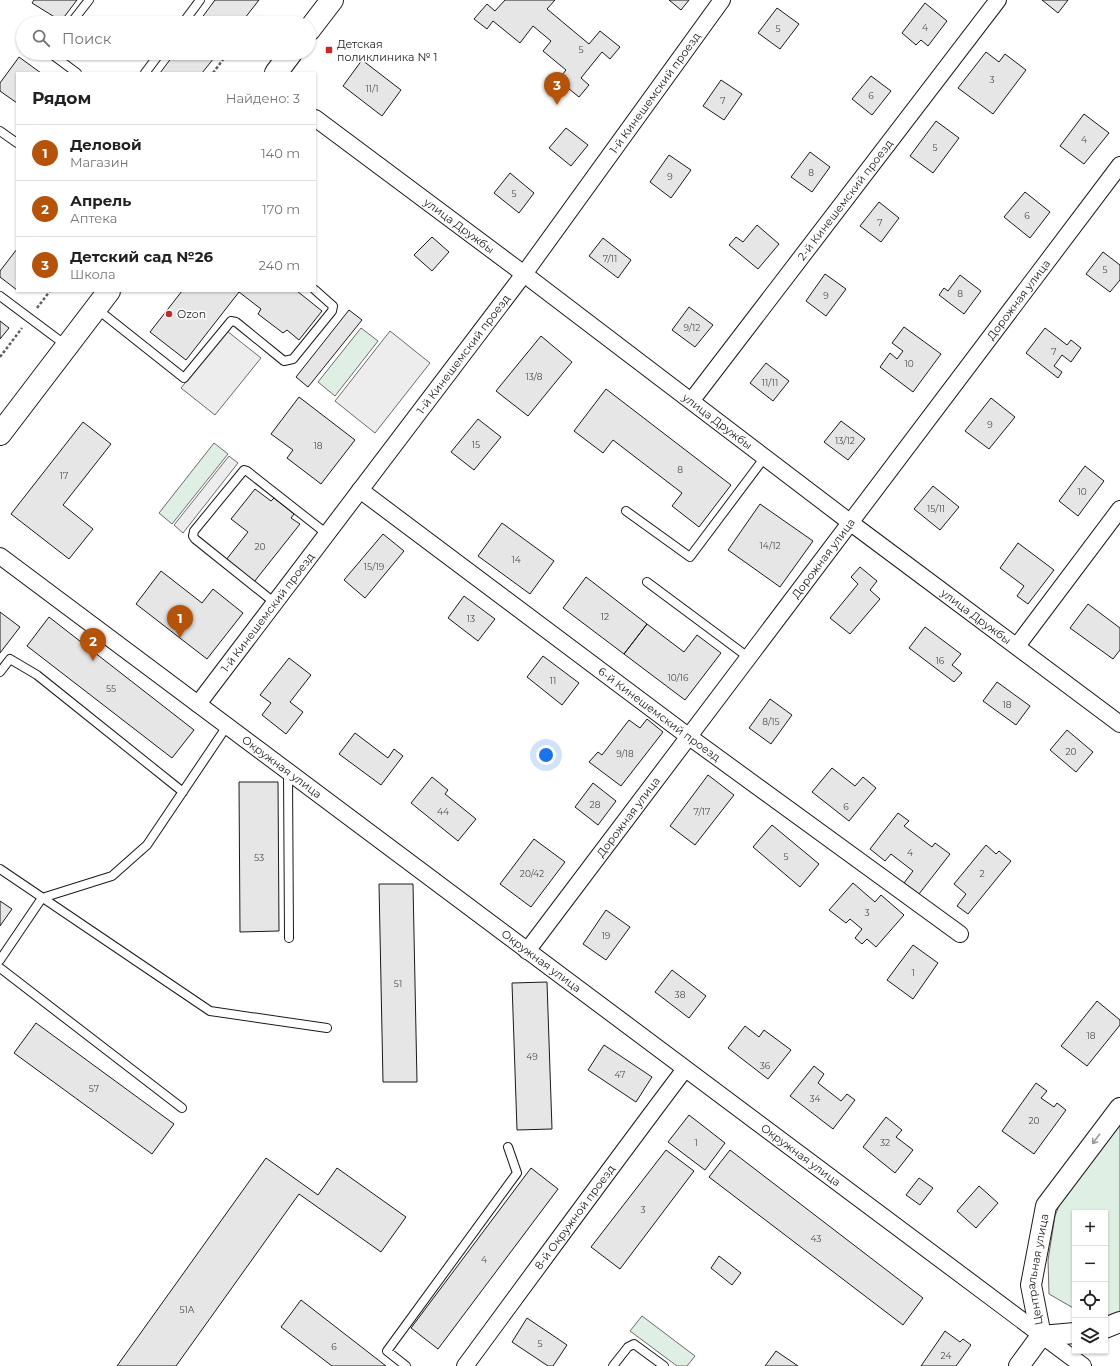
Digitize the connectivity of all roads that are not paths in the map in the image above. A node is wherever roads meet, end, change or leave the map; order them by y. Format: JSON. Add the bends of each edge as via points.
{"nodes":[{"id":1,"x":89,"y":0,"type":"edge"},
{"id":2,"x":200,"y":0,"type":"edge"},
{"id":3,"x":332,"y":0,"type":"edge"},
{"id":4,"x":722,"y":0,"type":"edge"},
{"id":5,"x":998,"y":0,"type":"edge"},
{"id":6,"x":76,"y":16,"type":"edge"},
{"id":7,"x":188,"y":16,"type":"edge"},
{"id":8,"x":316,"y":21,"type":"edge"},
{"id":9,"x":59,"y":60,"type":"edge"},
{"id":10,"x":155,"y":60,"type":"edge"},
{"id":11,"x":286,"y":60,"type":"edge"},
{"id":12,"x":76,"y":72,"type":"edge"},
{"id":13,"x":147,"y":72,"type":"edge"},
{"id":14,"x":277,"y":72,"type":"edge"},
{"id":15,"x":316,"y":119,"type":"edge"},
{"id":16,"x":0,"y":131,"type":"edge"},
{"id":17,"x":16,"y":142,"type":"edge"},
{"id":18,"x":1120,"y":165,"type":"edge"},
{"id":19,"x":524,"y":274,"type":"junction"},
{"id":20,"x":316,"y":291,"type":"edge"},
{"id":21,"x":108,"y":292,"type":"edge"},
{"id":22,"x":0,"y":296,"type":"edge"},
{"id":23,"x":96,"y":308,"type":"junction"},
{"id":24,"x":67,"y":346,"type":"junction"},
{"id":25,"x":692,"y":400,"type":"junction"},
{"id":26,"x":0,"y":434,"type":"edge"},
{"id":27,"x":765,"y":457,"type":"junction"},
{"id":28,"x":360,"y":490,"type":"junction"},
{"id":29,"x":1120,"y":509,"type":"edge"},
{"id":30,"x":626,"y":511,"type":"dead end"},
{"id":31,"x":851,"y":523,"type":"junction"},
{"id":32,"x":327,"y":534,"type":"junction"},
{"id":33,"x":0,"y":556,"type":"edge"},
{"id":34,"x":647,"y":582,"type":"dead end"},
{"id":35,"x":275,"y":603,"type":"junction"},
{"id":36,"x":1017,"y":646,"type":"junction"},
{"id":37,"x":748,"y":657,"type":"junction"},
{"id":38,"x":0,"y":672,"type":"edge"},
{"id":39,"x":198,"y":704,"type":"junction"},
{"id":40,"x":1120,"y":724,"type":"edge"},
{"id":41,"x":227,"y":726,"type":"junction"},
{"id":42,"x":688,"y":736,"type":"junction"},
{"id":43,"x":288,"y":772,"type":"junction"},
{"id":44,"x":183,"y":792,"type":"junction"},
{"id":45,"x":0,"y":869,"type":"edge"},
{"id":46,"x":42,"y":898,"type":"junction"},
{"id":47,"x":960,"y":934,"type":"dead end"},
{"id":48,"x":289,"y":938,"type":"dead end"},
{"id":49,"x":527,"y":951,"type":"junction"},
{"id":50,"x":0,"y":960,"type":"edge"},
{"id":51,"x":0,"y":968,"type":"edge"},
{"id":52,"x":327,"y":1028,"type":"dead end"},
{"id":53,"x":685,"y":1069,"type":"junction"},
{"id":54,"x":182,"y":1108,"type":"dead end"},
{"id":55,"x":1120,"y":1108,"type":"edge"},
{"id":56,"x":508,"y":1146,"type":"dead end"},
{"id":57,"x":1120,"y":1322,"type":"edge"},
{"id":58,"x":1108,"y":1327,"type":"edge"},
{"id":59,"x":1072,"y":1333,"type":"edge"},
{"id":60,"x":1041,"y":1336,"type":"junction"},
{"id":61,"x":406,"y":1366,"type":"edge"},
{"id":62,"x":465,"y":1366,"type":"edge"},
{"id":63,"x":613,"y":1366,"type":"edge"},
{"id":64,"x":664,"y":1366,"type":"edge"},
{"id":65,"x":1019,"y":1366,"type":"edge"},
{"id":66,"x":1082,"y":1366,"type":"edge"}],
"edges":[{"from":1,"to":6,"type":"lane"},
{"from":2,"to":7,"type":"lane"},
{"from":3,"to":8,"type":"main road"},
{"from":4,"to":19,"type":"street","name":"1-й Кинешемский проезд"},
{"from":5,"to":25,"type":"street","name":"2-й Кинешемский проезд"},
{"from":9,"to":12,"type":"lane"},
{"from":10,"to":13,"type":"lane"},
{"from":11,"to":14,"type":"main road"},
{"from":15,"to":19,"type":"street","name":"улица Дружбы"},
{"from":16,"to":17,"type":"lane"},
{"from":18,"to":31,"type":"street","name":"Дорожная улица"},
{"from":19,"to":25,"type":"street","name":"улица Дружбы"},
{"from":19,"to":28,"type":"street","name":"1-й Кинешемский проезд"},
{"from":20,"to":23,"type":"lane","via":[[333,306],[332,311],[293,359],[284,361],[232,321],[184,378]]},
{"from":21,"to":23,"type":"main road"},
{"from":22,"to":24,"type":"lane"},
{"from":23,"to":24,"type":"main road"},
{"from":24,"to":26,"type":"main road"},
{"from":25,"to":27,"type":"street","name":"улица Дружбы"},
{"from":27,"to":30,"type":"lane","via":[[690,557]]},
{"from":27,"to":31,"type":"street","name":"улица Дружбы"},
{"from":28,"to":32,"type":"street","name":"1-й Кинешемский проезд"},
{"from":28,"to":42,"type":"street","name":"6-й Кинешемский проезд"},
{"from":29,"to":36,"type":"street"},
{"from":31,"to":36,"type":"street","name":"улица Дружбы"},
{"from":31,"to":37,"type":"street","name":"Дорожная улица"},
{"from":32,"to":35,"type":"street","name":"1-й Кинешемский проезд"},
{"from":32,"to":35,"type":"lane","via":[[244,470],[194,532],[195,539]]},
{"from":33,"to":39,"type":"street","name":"Окружная улица"},
{"from":34,"to":37,"type":"lane"},
{"from":35,"to":39,"type":"street","name":"1-й Кинешемский проезд"},
{"from":36,"to":40,"type":"street","name":"улица Дружбы"},
{"from":37,"to":42,"type":"street","name":"Дорожная улица"},
{"from":38,"to":44,"type":"lane","via":[[10,659],[37,675]]},
{"from":39,"to":41,"type":"street","name":"Окружная улица"},
{"from":41,"to":43,"type":"street","name":"Окружная улица"},
{"from":41,"to":44,"type":"lane"},
{"from":42,"to":47,"type":"street","name":"6-й Кинешемский проезд"},
{"from":42,"to":49,"type":"street","name":"Дорожная улица"},
{"from":43,"to":48,"type":"lane"},
{"from":43,"to":49,"type":"street","name":"Окружная улица"},
{"from":44,"to":46,"type":"lane","via":[[147,845],[112,876]]},
{"from":45,"to":46,"type":"lane"},
{"from":46,"to":50,"type":"lane"},
{"from":46,"to":52,"type":"lane","via":[[210,1011]]},
{"from":49,"to":53,"type":"street","name":"Окружная улица"},
{"from":51,"to":54,"type":"lane"},
{"from":53,"to":60,"type":"street","name":"Окружная улица"},
{"from":53,"to":62,"type":"street","name":"8-й Окружной проезд","via":[[590,1193]]},
{"from":55,"to":60,"type":"street","name":"Центральная улица","one_way":true,"via":[[1046,1206],[1032,1285]]},
{"from":56,"to":61,"type":"lane","via":[[517,1172],[387,1351]]},
{"from":57,"to":58,"type":"street"},
{"from":59,"to":60,"type":"street","name":"Центральная улица"},
{"from":60,"to":65,"type":"street","name":"Центральная улица"},
{"from":60,"to":66,"type":"street","name":"Окружная улица"},
{"from":63,"to":64,"type":"lane","via":[[628,1347],[634,1344]]}]}
